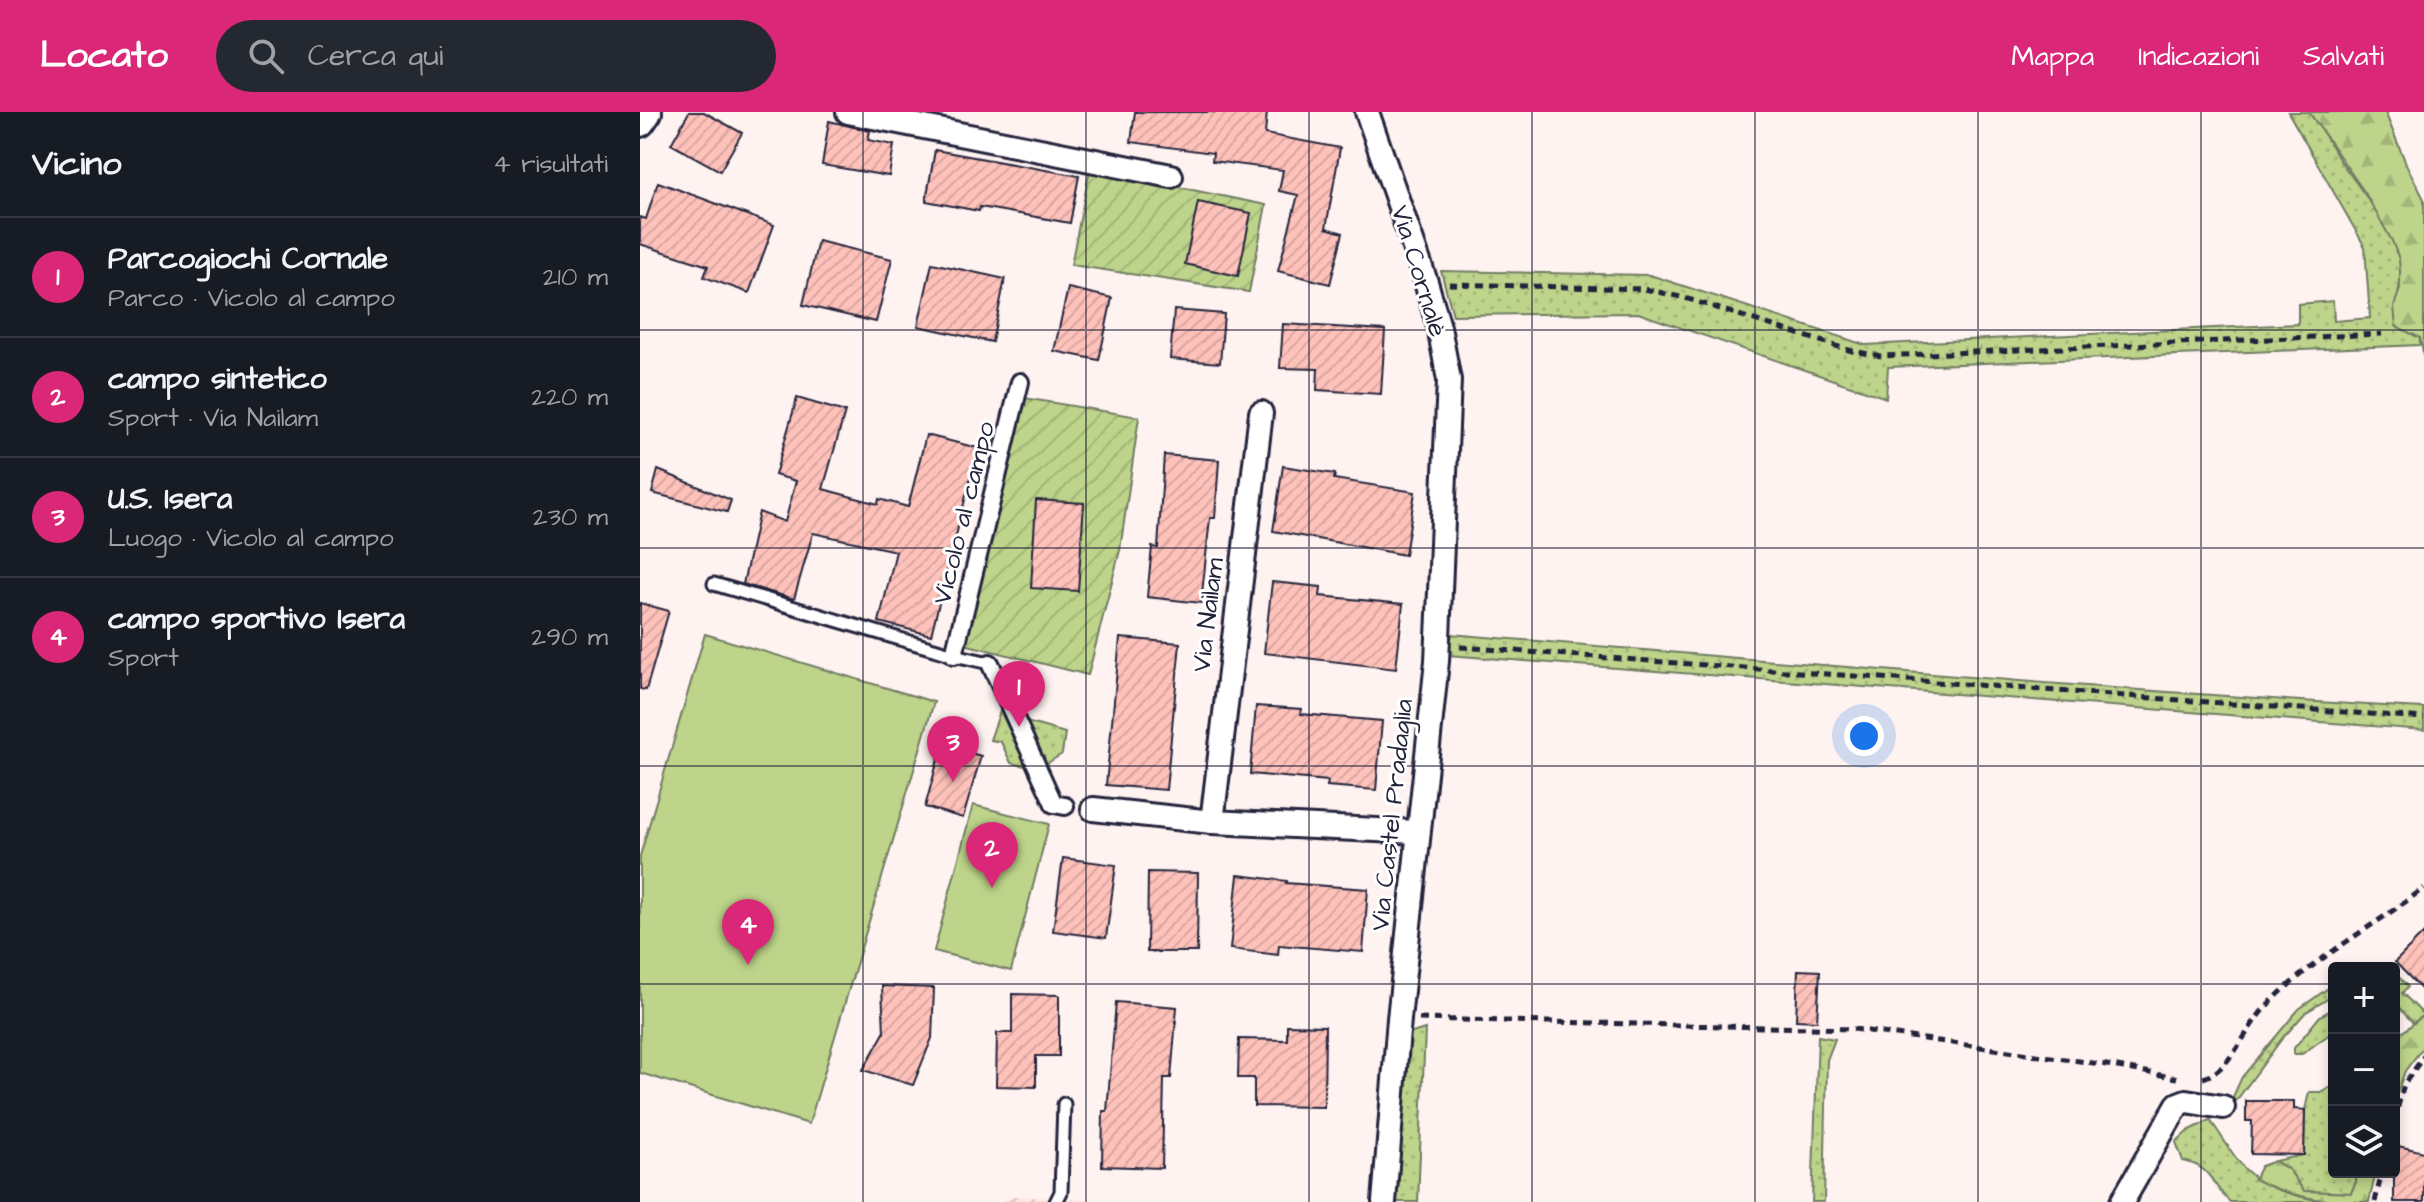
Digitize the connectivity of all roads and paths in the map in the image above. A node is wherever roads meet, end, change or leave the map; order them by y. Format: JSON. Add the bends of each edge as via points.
{"nodes":[{"id":1,"x":647,"y":112,"type":"edge"},
{"id":2,"x":848,"y":112,"type":"edge"},
{"id":3,"x":1367,"y":112,"type":"edge"},
{"id":4,"x":640,"y":122,"type":"edge"},
{"id":5,"x":1171,"y":176,"type":"dead end"},
{"id":6,"x":1444,"y":284,"type":"dead end"},
{"id":7,"x":2382,"y":334,"type":"dead end"},
{"id":8,"x":1020,"y":382,"type":"dead end"},
{"id":9,"x":1261,"y":413,"type":"dead end"},
{"id":10,"x":1448,"y":434,"type":"joint"},
{"id":11,"x":714,"y":584,"type":"dead end"},
{"id":12,"x":1449,"y":646,"type":"dead end"},
{"id":13,"x":954,"y":655,"type":"junction"},
{"id":14,"x":990,"y":663,"type":"joint"},
{"id":15,"x":2424,"y":718,"type":"edge"},
{"id":16,"x":1065,"y":806,"type":"dead end"},
{"id":17,"x":1093,"y":809,"type":"dead end"},
{"id":18,"x":1212,"y":822,"type":"junction"},
{"id":19,"x":1418,"y":832,"type":"junction"},
{"id":20,"x":2424,"y":888,"type":"edge"},
{"id":21,"x":1409,"y":1019,"type":"dead end"},
{"id":22,"x":2424,"y":1056,"type":"edge"},
{"id":23,"x":2180,"y":1079,"type":"dead end"},
{"id":24,"x":2191,"y":1079,"type":"dead end"},
{"id":25,"x":1064,"y":1104,"type":"dead end"},
{"id":26,"x":2398,"y":1106,"type":"edge"},
{"id":27,"x":2223,"y":1107,"type":"dead end"},
{"id":28,"x":2381,"y":1178,"type":"edge"},
{"id":29,"x":1056,"y":1202,"type":"edge"},
{"id":30,"x":1384,"y":1202,"type":"edge"},
{"id":31,"x":2122,"y":1202,"type":"edge"},
{"id":32,"x":2375,"y":1202,"type":"edge"}],
"edges":[{"from":1,"to":4,"type":"street"},
{"from":2,"to":5,"type":"street"},
{"from":3,"to":10,"type":"street","name":"Via Cornalè","via":[[1439,327],[1449,380]]},
{"from":6,"to":7,"type":"path","via":[[1645,289],[1881,356]]},
{"from":8,"to":13,"type":"street","name":"Vicolo al campo"},
{"from":9,"to":18,"type":"street","name":"Via Nailam"},
{"from":10,"to":19,"type":"street","name":"Via Castel Pradaglia","via":[[1437,661]]},
{"from":11,"to":13,"type":"lane"},
{"from":12,"to":15,"type":"path"},
{"from":13,"to":14,"type":"lane"},
{"from":14,"to":16,"type":"street","via":[[1054,804]]},
{"from":17,"to":18,"type":"street"},
{"from":18,"to":19,"type":"street"},
{"from":19,"to":30,"type":"street","name":"Via Castel Pradaglia"},
{"from":20,"to":24,"type":"path","via":[[2302,972],[2261,1013],[2226,1062],[2211,1076]]},
{"from":21,"to":23,"type":"path","via":[[1854,1029]]},
{"from":22,"to":26,"type":"path","via":[[2404,1084]]},
{"from":25,"to":29,"type":"lane","via":[[1061,1192]]},
{"from":27,"to":31,"type":"street","via":[[2178,1104]]},
{"from":28,"to":32,"type":"path"}]}
